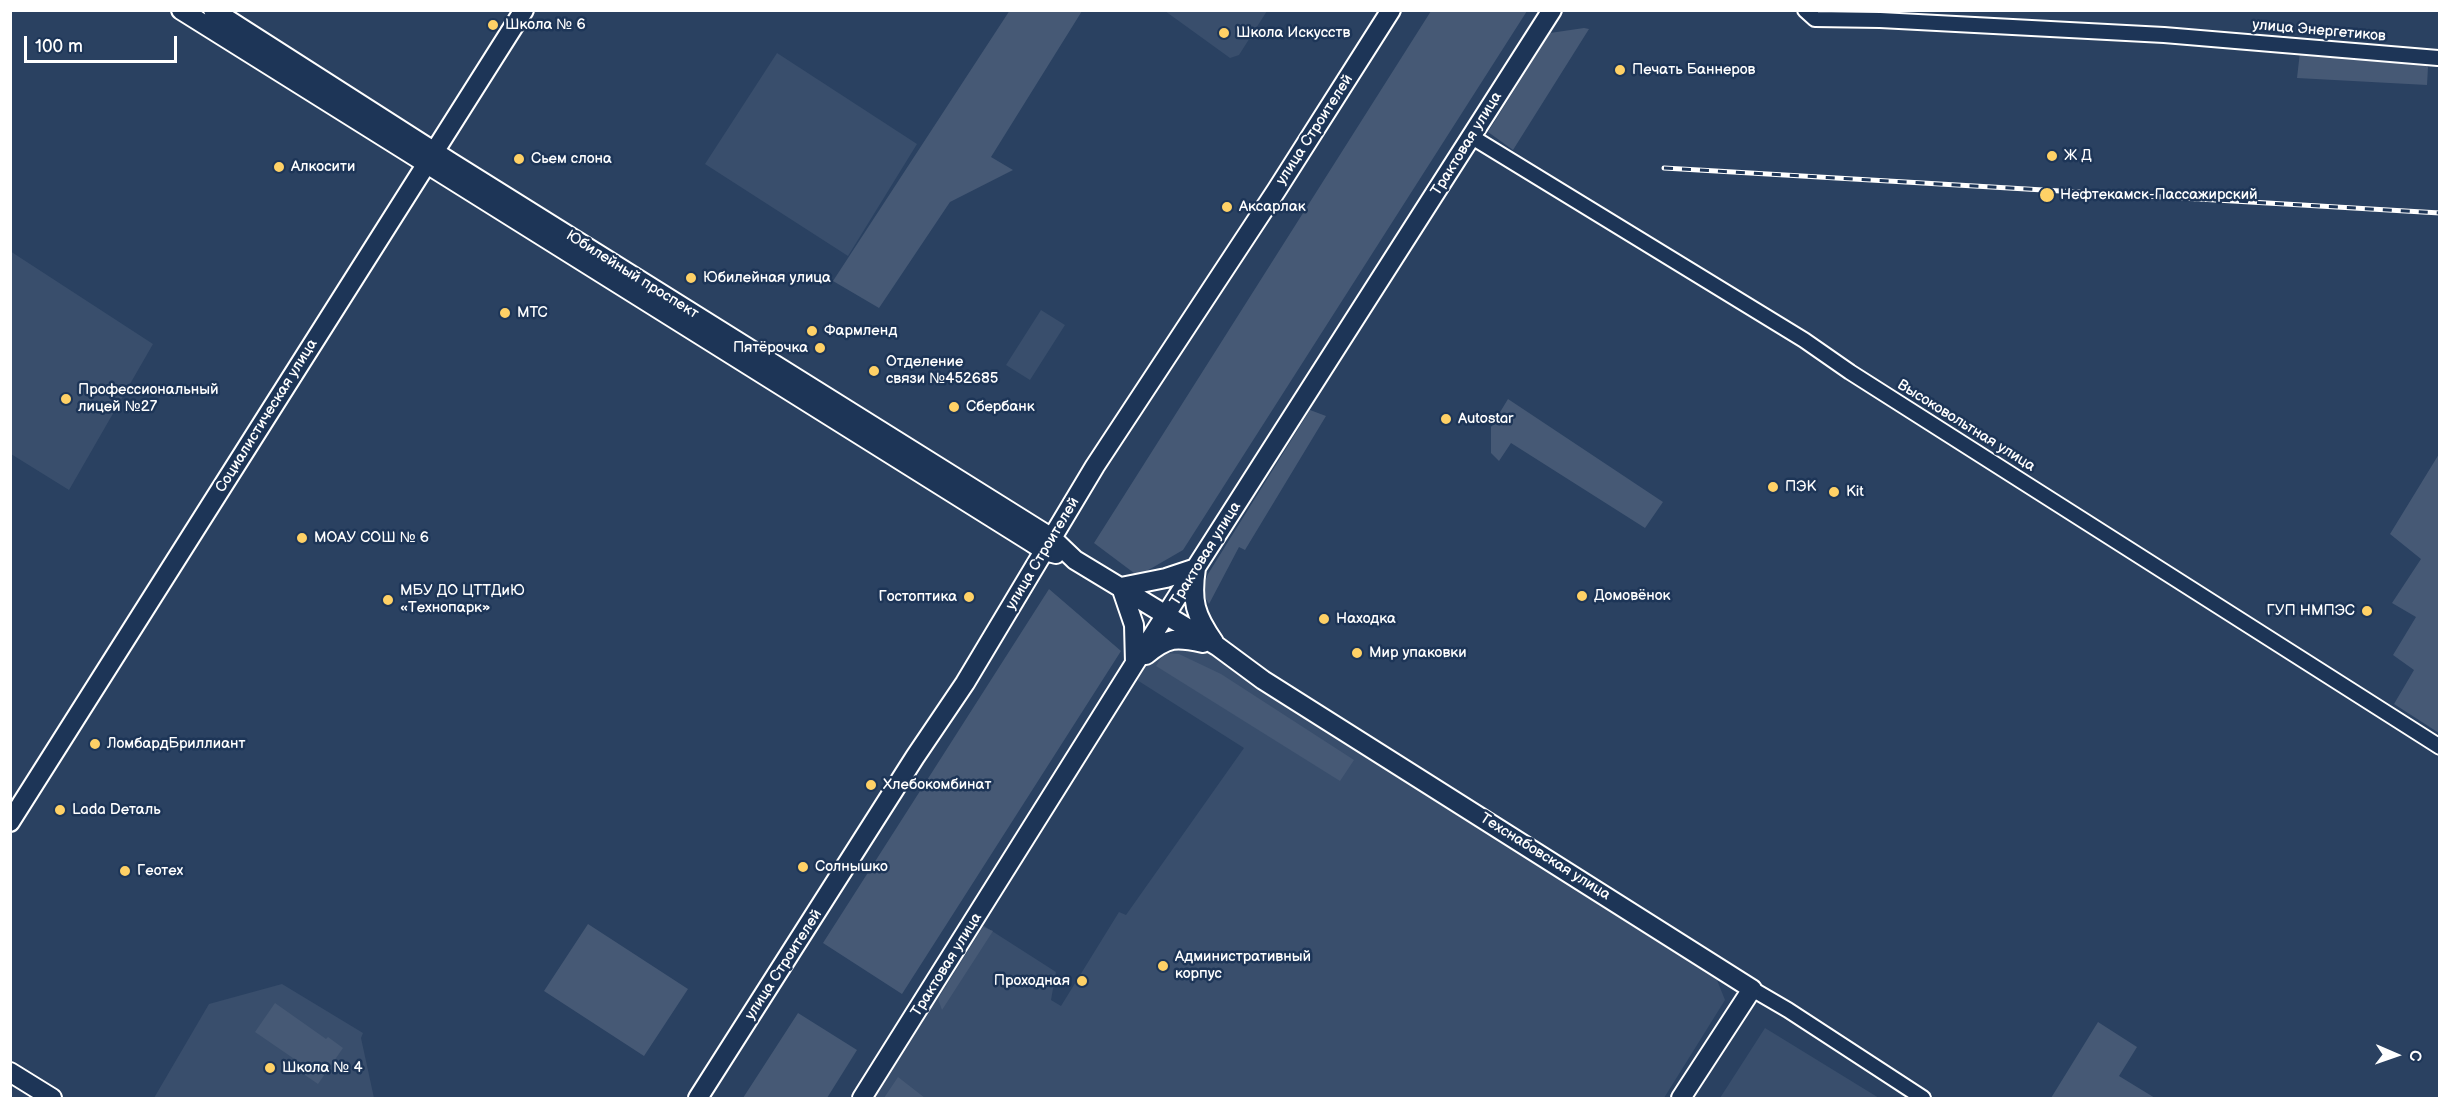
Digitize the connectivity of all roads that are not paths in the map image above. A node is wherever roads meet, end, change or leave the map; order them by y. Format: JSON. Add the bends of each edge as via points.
{"nodes":[{"id":1,"x":182,"y":10,"type":"edge"},
{"id":2,"x":213,"y":10,"type":"edge"},
{"id":3,"x":525,"y":10,"type":"edge"},
{"id":4,"x":1391,"y":10,"type":"edge"},
{"id":5,"x":1552,"y":10,"type":"edge"},
{"id":6,"x":1805,"y":10,"type":"edge"},
{"id":7,"x":2438,"y":58,"type":"dead end"},
{"id":8,"x":1472,"y":137,"type":"junction"},
{"id":9,"x":430,"y":158,"type":"junction"},
{"id":10,"x":1048,"y":544,"type":"junction"},
{"id":11,"x":1196,"y":568,"type":"junction"},
{"id":12,"x":1121,"y":587,"type":"junction"},
{"id":13,"x":1166,"y":617,"type":"junction"},
{"id":14,"x":1217,"y":646,"type":"junction"},
{"id":15,"x":1135,"y":663,"type":"junction"},
{"id":16,"x":2439,"y":747,"type":"edge"},
{"id":17,"x":10,"y":822,"type":"edge"},
{"id":18,"x":1752,"y":989,"type":"junction"},
{"id":19,"x":10,"y":1072,"type":"edge"},
{"id":20,"x":52,"y":1098,"type":"edge"},
{"id":21,"x":698,"y":1098,"type":"edge"},
{"id":22,"x":862,"y":1098,"type":"edge"},
{"id":23,"x":1681,"y":1098,"type":"edge"},
{"id":24,"x":1923,"y":1098,"type":"edge"}],
"edges":[{"from":1,"to":9,"type":"main road"},
{"from":2,"to":9,"type":"main road"},
{"from":3,"to":9,"type":"main road","name":"Социалистическая улица"},
{"from":4,"to":10,"type":"main road","name":"улица Строителей"},
{"from":5,"to":8,"type":"main road","name":"Трактовая улица"},
{"from":6,"to":7,"type":"street","name":"улица Энергетиков","via":[[1815,18],[2164,35]]},
{"from":8,"to":11,"type":"main road","name":"Трактовая улица"},
{"from":8,"to":16,"type":"street","name":"Высоковольтная улица","via":[[1804,340]]},
{"from":9,"to":10,"type":"main road","name":"Техснабовская улица"},
{"from":9,"to":17,"type":"main road","name":"Социалистическая улица"},
{"from":10,"to":12,"type":"main road","name":"Техснабовская улица"},
{"from":10,"to":21,"type":"main road","name":"улица Строителей","via":[[965,683]]},
{"from":11,"to":12,"type":"main road"},
{"from":11,"to":13,"type":"main road","name":"Трактовая улица"},
{"from":11,"to":14,"type":"main road","via":[[1195,608]]},
{"from":12,"to":13,"type":"main road","name":"Техснабовская улица"},
{"from":12,"to":15,"type":"main road","via":[[1134,625]]},
{"from":13,"to":14,"type":"main road","name":"Техснабовская улица"},
{"from":13,"to":15,"type":"main road","name":"Трактовая улица"},
{"from":14,"to":15,"type":"main road","via":[[1172,639]]},
{"from":14,"to":18,"type":"main road","name":"Техснабовская улица","via":[[1263,680]]},
{"from":15,"to":22,"type":"main road","name":"Трактовая улица"},
{"from":18,"to":23,"type":"main road"},
{"from":18,"to":24,"type":"street","name":"Техснабовская улица"},
{"from":19,"to":20,"type":"main road"}]}
